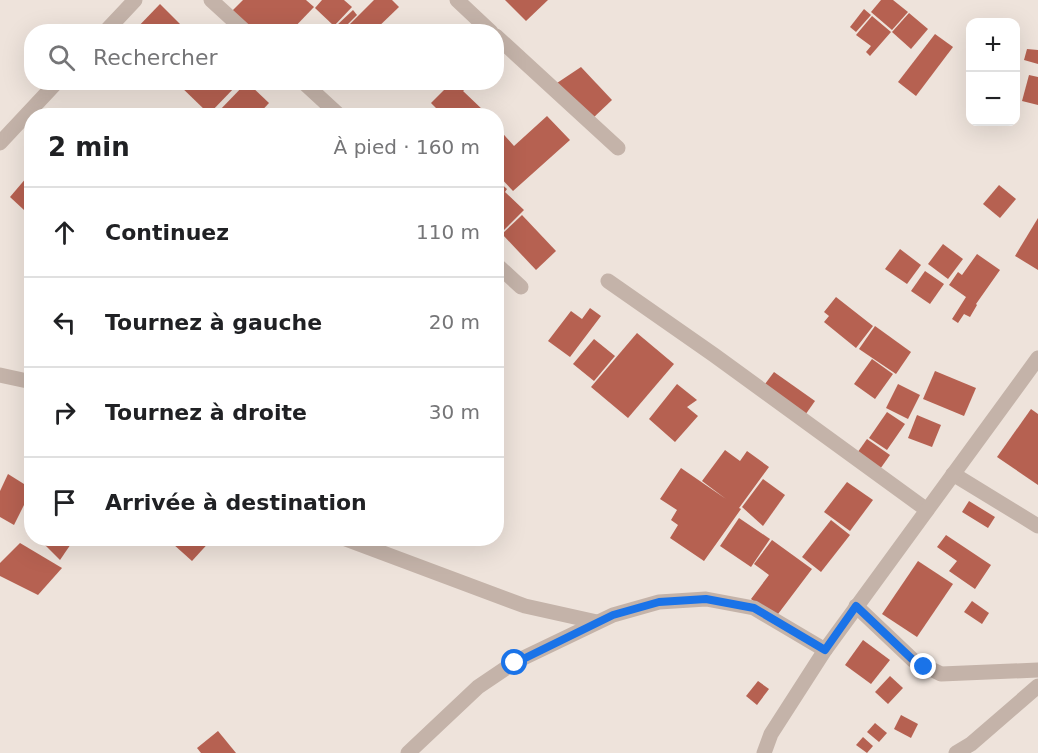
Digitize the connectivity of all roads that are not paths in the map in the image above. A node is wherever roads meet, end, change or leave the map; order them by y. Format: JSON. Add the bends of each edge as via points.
{"nodes":[{"id":1,"x":135,"y":0,"type":"edge"},
{"id":2,"x":211,"y":0,"type":"edge"},
{"id":3,"x":457,"y":0,"type":"edge"},
{"id":4,"x":112,"y":24,"type":"edge"},
{"id":5,"x":237,"y":24,"type":"edge"},
{"id":6,"x":482,"y":24,"type":"edge"},
{"id":7,"x":504,"y":43,"type":"edge"},
{"id":8,"x":50,"y":90,"type":"edge"},
{"id":9,"x":312,"y":90,"type":"edge"},
{"id":10,"x":33,"y":108,"type":"edge"},
{"id":11,"x":331,"y":108,"type":"edge"},
{"id":12,"x":24,"y":117,"type":"edge"},
{"id":13,"x":0,"y":143,"type":"edge"},
{"id":14,"x":618,"y":148,"type":"dead end"},
{"id":15,"x":504,"y":271,"type":"edge"},
{"id":16,"x":608,"y":281,"type":"dead end"},
{"id":17,"x":521,"y":287,"type":"dead end"},
{"id":18,"x":1038,"y":358,"type":"edge"},
{"id":19,"x":0,"y":375,"type":"edge"},
{"id":20,"x":24,"y":380,"type":"edge"},
{"id":21,"x":953,"y":474,"type":"junction"},
{"id":22,"x":927,"y":510,"type":"junction"},
{"id":23,"x":1038,"y":526,"type":"edge"},
{"id":24,"x":364,"y":546,"type":"edge"},
{"id":25,"x":856,"y":606,"type":"junction"},
{"id":26,"x":597,"y":622,"type":"junction"},
{"id":27,"x":825,"y":650,"type":"junction"},
{"id":28,"x":1038,"y":670,"type":"edge"},
{"id":29,"x":1038,"y":686,"type":"edge"},
{"id":30,"x":408,"y":753,"type":"edge"},
{"id":31,"x":764,"y":753,"type":"edge"},
{"id":32,"x":956,"y":753,"type":"edge"}],
"edges":[{"from":1,"to":4,"type":"street"},
{"from":2,"to":5,"type":"street"},
{"from":3,"to":6,"type":"street"},
{"from":7,"to":14,"type":"street"},
{"from":8,"to":10,"type":"street"},
{"from":9,"to":11,"type":"street"},
{"from":12,"to":13,"type":"street"},
{"from":15,"to":17,"type":"street"},
{"from":16,"to":22,"type":"street"},
{"from":18,"to":21,"type":"street"},
{"from":19,"to":20,"type":"street"},
{"from":21,"to":22,"type":"street"},
{"from":21,"to":23,"type":"street"},
{"from":22,"to":25,"type":"street"},
{"from":24,"to":26,"type":"street","via":[[525,606]]},
{"from":25,"to":27,"type":"street"},
{"from":25,"to":28,"type":"street","via":[[913,660],[940,674]]},
{"from":26,"to":27,"type":"street","via":[[659,602],[706,599],[754,608]]},
{"from":26,"to":30,"type":"street","via":[[515,663],[478,687]]},
{"from":27,"to":31,"type":"street","via":[[771,734]]},
{"from":29,"to":32,"type":"street"}]}
